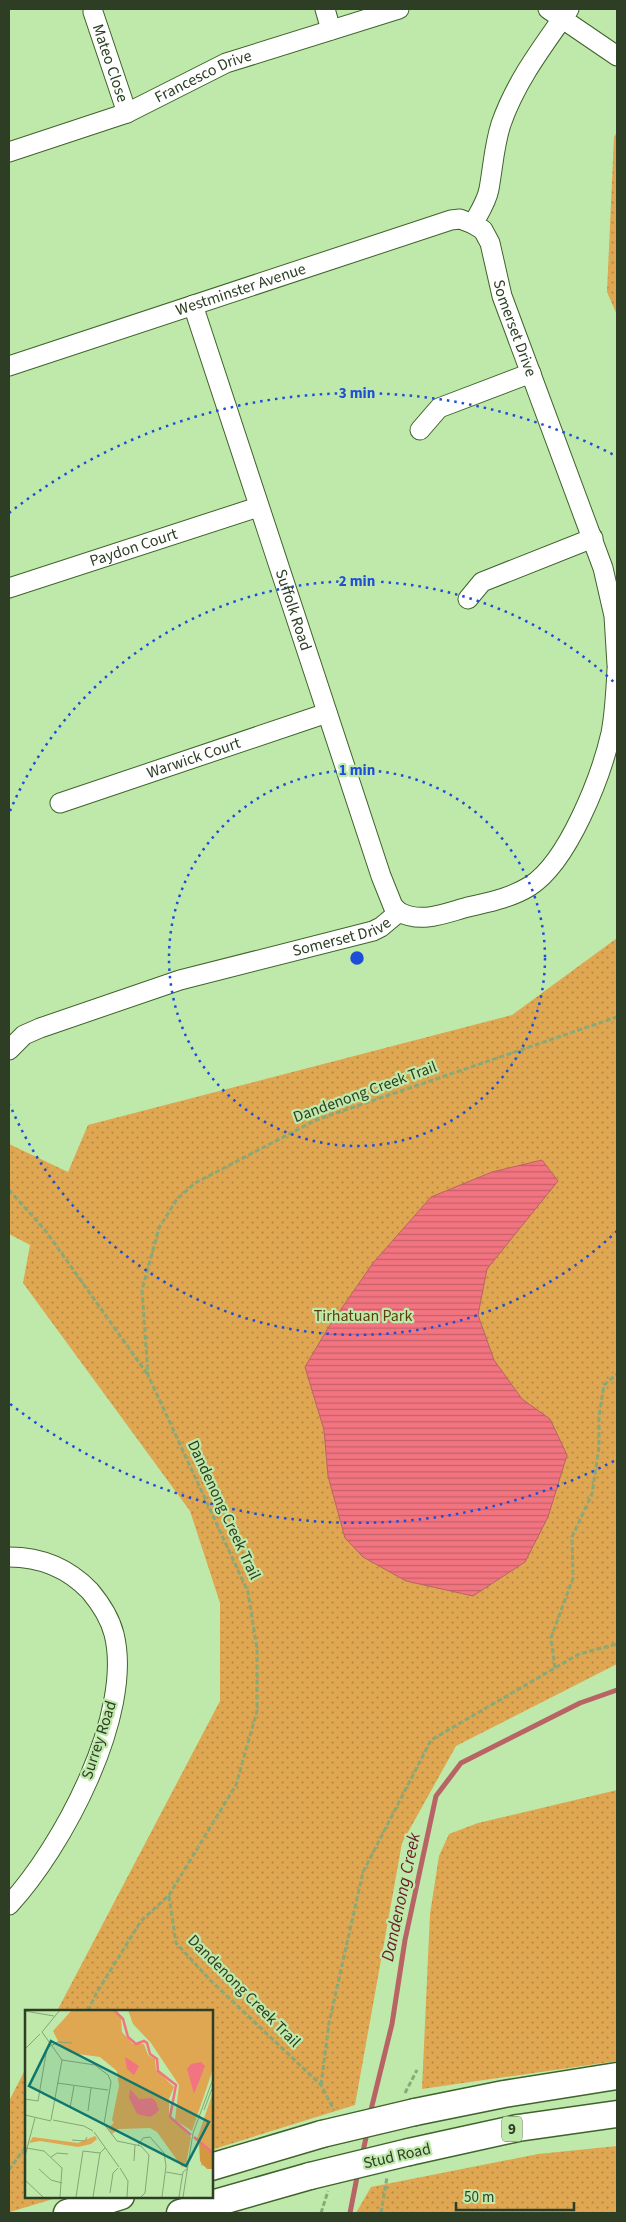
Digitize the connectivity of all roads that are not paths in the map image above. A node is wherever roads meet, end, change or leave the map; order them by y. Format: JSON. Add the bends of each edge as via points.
{"nodes":[{"id":1,"x":325,"y":9,"type":"edge"},
{"id":2,"x":399,"y":9,"type":"edge"},
{"id":3,"x":93,"y":12,"type":"dead end"},
{"id":4,"x":560,"y":12,"type":"edge"},
{"id":5,"x":331,"y":30,"type":"junction"},
{"id":6,"x":617,"y":56,"type":"edge"},
{"id":7,"x":127,"y":113,"type":"junction"},
{"id":8,"x":9,"y":152,"type":"edge"},
{"id":9,"x":473,"y":224,"type":"junction"},
{"id":10,"x":193,"y":305,"type":"junction"},
{"id":11,"x":9,"y":366,"type":"edge"},
{"id":12,"x":531,"y":373,"type":"junction"},
{"id":13,"x":420,"y":430,"type":"dead end"},
{"id":14,"x":258,"y":507,"type":"junction"},
{"id":15,"x":594,"y":538,"type":"junction"},
{"id":16,"x":9,"y":588,"type":"edge"},
{"id":17,"x":468,"y":599,"type":"dead end"},
{"id":18,"x":617,"y":665,"type":"edge"},
{"id":19,"x":617,"y":669,"type":"edge"},
{"id":20,"x":327,"y":713,"type":"junction"},
{"id":21,"x":60,"y":803,"type":"dead end"},
{"id":22,"x":399,"y":912,"type":"junction"},
{"id":23,"x":9,"y":1050,"type":"edge"},
{"id":24,"x":9,"y":1557,"type":"edge"},
{"id":25,"x":9,"y":1905,"type":"edge"},
{"id":26,"x":617,"y":2076,"type":"edge"},
{"id":27,"x":617,"y":2114,"type":"edge"},
{"id":28,"x":212,"y":2167,"type":"edge"},
{"id":29,"x":118,"y":2197,"type":"edge"},
{"id":30,"x":67,"y":2213,"type":"edge"},
{"id":31,"x":180,"y":2213,"type":"edge"}],
"edges":[{"from":1,"to":5,"type":"street"},
{"from":2,"to":5,"type":"street","name":"Francesco Drive"},
{"from":3,"to":7,"type":"street","name":"Mateo Close"},
{"from":4,"to":6,"type":"street"},
{"from":4,"to":9,"type":"street","via":[[513,95],[495,148],[489,190]]},
{"from":5,"to":7,"type":"street","name":"Francesco Drive","via":[[226,62]]},
{"from":7,"to":8,"type":"street","name":"Francesco Drive"},
{"from":9,"to":10,"type":"street","name":"Westminster Avenue","via":[[460,219],[451,220]]},
{"from":9,"to":12,"type":"street","name":"Somerset Drive","via":[[483,230],[490,243],[502,296]]},
{"from":10,"to":11,"type":"street","name":"Westminster Avenue"},
{"from":10,"to":14,"type":"street","name":"Suffolk Road"},
{"from":12,"to":13,"type":"street","via":[[439,408]]},
{"from":12,"to":15,"type":"street","name":"Somerset Drive"},
{"from":14,"to":16,"type":"street","name":"Paydon Court"},
{"from":14,"to":20,"type":"street","name":"Suffolk Road"},
{"from":15,"to":17,"type":"street","via":[[482,582]]},
{"from":15,"to":18,"type":"street","name":"Somerset Drive","via":[[611,599]]},
{"from":19,"to":22,"type":"street","name":"Somerset Drive","via":[[611,732],[599,773],[576,826],[553,864],[530,886],[510,896],[428,918],[408,917]]},
{"from":20,"to":21,"type":"street","name":"Warwick Court"},
{"from":20,"to":22,"type":"street","name":"Suffolk Road","via":[[381,876],[393,906]]},
{"from":22,"to":23,"type":"street","name":"Somerset Drive","via":[[373,931],[180,980],[40,1028],[24,1035]]},
{"from":24,"to":25,"type":"street","name":"Surrey Road","via":[[38,1560],[81,1581],[103,1609],[113,1632],[117,1661],[110,1713],[82,1792],[56,1842]]},
{"from":26,"to":28,"type":"highway","number":"9","bridge":true,"via":[[415,2112],[322,2134]]},
{"from":27,"to":31,"type":"highway","name":"Stud Road","number":"9","bridge":true,"via":[[518,2128],[409,2152]]},
{"from":29,"to":30,"type":"highway"}]}
